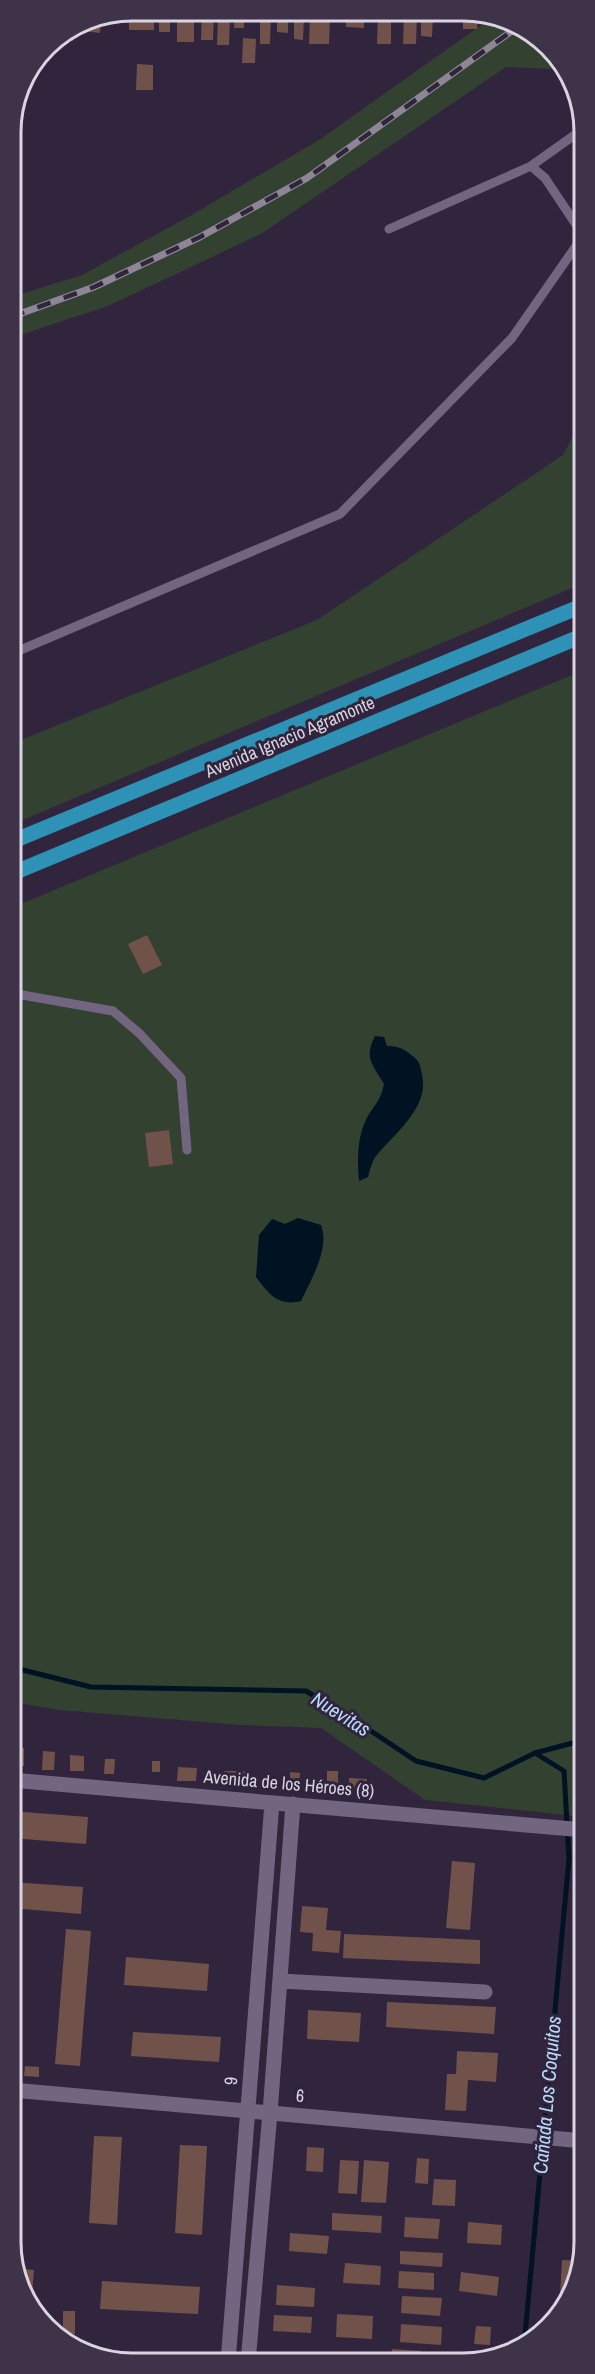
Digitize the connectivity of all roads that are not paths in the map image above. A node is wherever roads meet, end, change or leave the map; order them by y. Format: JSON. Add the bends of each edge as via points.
{"nodes":[{"id":1,"x":574,"y":135,"type":"edge"},
{"id":2,"x":531,"y":166,"type":"junction"},
{"id":3,"x":574,"y":221,"type":"edge"},
{"id":4,"x":389,"y":229,"type":"dead end"},
{"id":5,"x":574,"y":250,"type":"edge"},
{"id":6,"x":574,"y":609,"type":"edge"},
{"id":7,"x":574,"y":639,"type":"edge"},
{"id":8,"x":21,"y":650,"type":"edge"},
{"id":9,"x":21,"y":838,"type":"edge"},
{"id":10,"x":21,"y":870,"type":"edge"},
{"id":11,"x":21,"y":995,"type":"edge"},
{"id":12,"x":187,"y":1150,"type":"dead end"},
{"id":13,"x":21,"y":1781,"type":"edge"},
{"id":14,"x":272,"y":1803,"type":"junction"},
{"id":15,"x":293,"y":1804,"type":"junction"},
{"id":16,"x":574,"y":1829,"type":"edge"},
{"id":17,"x":280,"y":1981,"type":"junction"},
{"id":18,"x":485,"y":1992,"type":"dead end"},
{"id":19,"x":21,"y":2091,"type":"edge"},
{"id":20,"x":248,"y":2111,"type":"junction"},
{"id":21,"x":270,"y":2113,"type":"junction"},
{"id":22,"x":574,"y":2140,"type":"edge"},
{"id":23,"x":229,"y":2353,"type":"edge"},
{"id":24,"x":249,"y":2353,"type":"edge"}],
"edges":[{"from":1,"to":2,"type":"lane"},
{"from":2,"to":3,"type":"lane","via":[[545,178]]},
{"from":2,"to":4,"type":"lane"},
{"from":5,"to":8,"type":"lane","via":[[512,338],[340,514]]},
{"from":6,"to":9,"type":"main road","name":"Avenida Ignacio Agramonte"},
{"from":7,"to":10,"type":"main road","name":"Avenida Ignacio Agramonte"},
{"from":11,"to":12,"type":"lane","via":[[113,1011],[138,1033],[181,1078]]},
{"from":13,"to":14,"type":"street","name":"Avenida de los Héroes (8)"},
{"from":14,"to":15,"type":"street","name":"Avenida de los Héroes (8)"},
{"from":14,"to":20,"type":"street","name":"9"},
{"from":15,"to":16,"type":"street","name":"Avenida de los Héroes (8)"},
{"from":15,"to":17,"type":"street"},
{"from":17,"to":18,"type":"street"},
{"from":17,"to":21,"type":"street"},
{"from":19,"to":20,"type":"street","name":"6"},
{"from":20,"to":21,"type":"street","name":"6"},
{"from":20,"to":23,"type":"street","name":"9"},
{"from":21,"to":22,"type":"street","name":"6"},
{"from":21,"to":24,"type":"street"}]}
